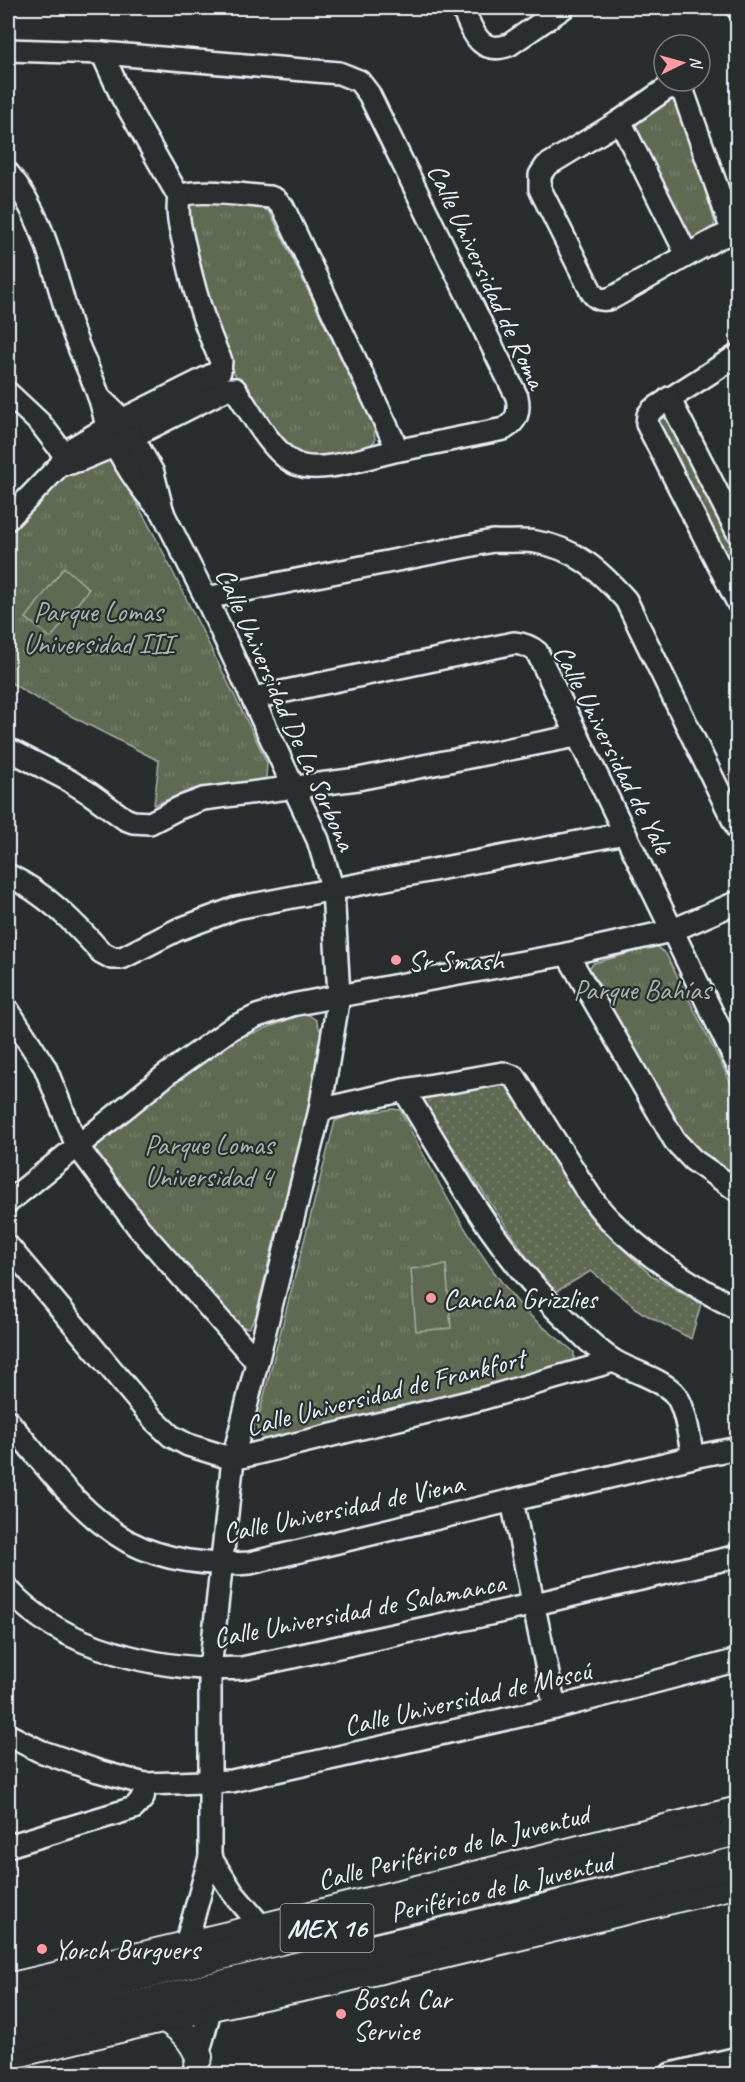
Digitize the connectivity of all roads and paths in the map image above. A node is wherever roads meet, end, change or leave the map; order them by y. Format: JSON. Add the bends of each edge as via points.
{"nodes":[{"id":1,"x":462,"y":8,"type":"edge"},
{"id":2,"x":563,"y":8,"type":"edge"},
{"id":3,"x":8,"y":50,"type":"edge"},
{"id":4,"x":102,"y":53,"type":"junction"},
{"id":5,"x":620,"y":121,"type":"junction"},
{"id":6,"x":8,"y":173,"type":"edge"},
{"id":7,"x":179,"y":197,"type":"junction"},
{"id":8,"x":731,"y":228,"type":"edge"},
{"id":9,"x":687,"y":255,"type":"junction"},
{"id":10,"x":738,"y":355,"type":"edge"},
{"id":11,"x":8,"y":393,"type":"edge"},
{"id":12,"x":669,"y":398,"type":"junction"},
{"id":13,"x":120,"y":432,"type":"junction"},
{"id":14,"x":398,"y":450,"type":"junction"},
{"id":15,"x":65,"y":461,"type":"junction"},
{"id":16,"x":8,"y":519,"type":"edge"},
{"id":17,"x":738,"y":532,"type":"edge"},
{"id":18,"x":206,"y":598,"type":"junction"},
{"id":19,"x":738,"y":603,"type":"edge"},
{"id":20,"x":253,"y":698,"type":"junction"},
{"id":21,"x":576,"y":736,"type":"junction"},
{"id":22,"x":8,"y":749,"type":"edge"},
{"id":23,"x":294,"y":789,"type":"junction"},
{"id":24,"x":738,"y":830,"type":"edge"},
{"id":25,"x":625,"y":833,"type":"junction"},
{"id":26,"x":8,"y":875,"type":"edge"},
{"id":27,"x":333,"y":890,"type":"junction"},
{"id":28,"x":738,"y":902,"type":"edge"},
{"id":29,"x":671,"y":931,"type":"junction"},
{"id":30,"x":567,"y":954,"type":"junction"},
{"id":31,"x":339,"y":996,"type":"junction"},
{"id":32,"x":8,"y":1010,"type":"edge"},
{"id":33,"x":738,"y":1066,"type":"edge"},
{"id":34,"x":404,"y":1090,"type":"junction"},
{"id":35,"x":320,"y":1110,"type":"junction"},
{"id":36,"x":77,"y":1146,"type":"junction"},
{"id":37,"x":738,"y":1191,"type":"edge"},
{"id":38,"x":8,"y":1202,"type":"edge"},
{"id":39,"x":8,"y":1246,"type":"edge"},
{"id":40,"x":738,"y":1309,"type":"edge"},
{"id":41,"x":614,"y":1361,"type":"junction"},
{"id":42,"x":257,"y":1362,"type":"junction"},
{"id":43,"x":8,"y":1421,"type":"edge"},
{"id":44,"x":738,"y":1448,"type":"edge"},
{"id":45,"x":693,"y":1457,"type":"junction"},
{"id":46,"x":234,"y":1459,"type":"junction"},
{"id":47,"x":512,"y":1501,"type":"junction"},
{"id":48,"x":738,"y":1556,"type":"edge"},
{"id":49,"x":221,"y":1565,"type":"junction"},
{"id":50,"x":8,"y":1589,"type":"edge"},
{"id":51,"x":534,"y":1604,"type":"junction"},
{"id":52,"x":738,"y":1660,"type":"edge"},
{"id":53,"x":210,"y":1670,"type":"junction"},
{"id":54,"x":555,"y":1708,"type":"junction"},
{"id":55,"x":8,"y":1735,"type":"edge"},
{"id":56,"x":208,"y":1783,"type":"junction"},
{"id":57,"x":145,"y":1784,"type":"junction"},
{"id":58,"x":738,"y":1810,"type":"edge"},
{"id":59,"x":738,"y":1830,"type":"edge"},
{"id":60,"x":8,"y":1846,"type":"edge"},
{"id":61,"x":210,"y":1857,"type":"junction"},
{"id":62,"x":738,"y":1862,"type":"edge"},
{"id":63,"x":738,"y":1884,"type":"edge"},
{"id":64,"x":428,"y":1886,"type":"junction"},
{"id":65,"x":354,"y":1922,"type":"junction"},
{"id":66,"x":263,"y":1935,"type":"junction"},
{"id":67,"x":188,"y":1953,"type":"junction"},
{"id":68,"x":423,"y":1960,"type":"junction"},
{"id":69,"x":282,"y":1971,"type":"junction"},
{"id":70,"x":8,"y":1987,"type":"edge"},
{"id":71,"x":211,"y":2007,"type":"junction"},
{"id":72,"x":8,"y":2008,"type":"edge"},
{"id":73,"x":165,"y":2019,"type":"junction"},
{"id":74,"x":8,"y":2038,"type":"edge"},
{"id":75,"x":8,"y":2056,"type":"edge"},
{"id":76,"x":738,"y":2058,"type":"edge"},
{"id":77,"x":196,"y":2066,"type":"edge"},
{"id":78,"x":670,"y":2074,"type":"edge"}],
"edges":[{"from":1,"to":2,"type":"street","via":[[478,39],[499,49]]},
{"from":3,"to":4,"type":"street"},
{"from":4,"to":7,"type":"street","via":[[122,98]]},
{"from":4,"to":14,"type":"street","name":"Calle Universidad de Roma","via":[[339,73],[359,81],[369,94],[519,405],[515,419],[504,429]]},
{"from":5,"to":8,"type":"street","via":[[666,89],[674,87],[681,91]]},
{"from":5,"to":9,"type":"street"},
{"from":5,"to":9,"type":"street","via":[[546,166],[540,175],[540,189],[560,230],[591,291],[604,300]]},
{"from":6,"to":13,"type":"street","name":"Calle Universidad De La Sorbona","via":[[34,211],[46,238],[69,321],[100,398]]},
{"from":7,"to":13,"type":"street","via":[[177,215],[192,284],[221,361],[220,371]]},
{"from":7,"to":14,"type":"street","via":[[200,192],[270,197],[283,207]]},
{"from":8,"to":9,"type":"street"},
{"from":10,"to":12,"type":"street"},
{"from":11,"to":15,"type":"street","via":[[40,423]]},
{"from":12,"to":17,"type":"street"},
{"from":12,"to":19,"type":"street","via":[[652,410],[647,423]]},
{"from":13,"to":14,"type":"street","via":[[235,389],[276,447],[297,464],[326,466]]},
{"from":13,"to":15,"type":"street"},
{"from":13,"to":18,"type":"street","name":"Calle Universidad De La Sorbona","via":[[151,501],[163,513]]},
{"from":15,"to":16,"type":"street"},
{"from":18,"to":20,"type":"street","name":"Calle Universidad De La Sorbona"},
{"from":18,"to":24,"type":"street","via":[[493,542],[535,542],[561,549],[603,574],[626,600]]},
{"from":20,"to":21,"type":"street","name":"Calle Universidad de Yale","via":[[502,645],[524,644],[537,652]]},
{"from":20,"to":23,"type":"street","name":"Calle Universidad De La Sorbona"},
{"from":21,"to":23,"type":"street"},
{"from":21,"to":25,"type":"street","name":"Calle Universidad de Yale"},
{"from":22,"to":23,"type":"street","via":[[68,780],[133,822],[150,823],[203,799]]},
{"from":23,"to":27,"type":"street","name":"Calle Universidad De La Sorbona","via":[[318,840]]},
{"from":25,"to":27,"type":"street"},
{"from":25,"to":29,"type":"street","name":"Calle Universidad de Yale"},
{"from":26,"to":27,"type":"street","via":[[42,894],[112,958],[122,958],[177,930],[236,908]]},
{"from":27,"to":31,"type":"street","name":"Calle Universidad De La Sorbona"},
{"from":28,"to":29,"type":"street"},
{"from":29,"to":30,"type":"street"},
{"from":29,"to":33,"type":"street","name":"Calle Universidad de Yale"},
{"from":30,"to":31,"type":"street"},
{"from":30,"to":37,"type":"street","via":[[675,1141],[693,1160]]},
{"from":31,"to":35,"type":"street","name":"Calle Universidad De La Sorbona"},
{"from":31,"to":36,"type":"street","via":[[292,1005],[231,1028]]},
{"from":32,"to":36,"type":"street","via":[[45,1067]]},
{"from":34,"to":35,"type":"street"},
{"from":34,"to":40,"type":"street","via":[[503,1073],[515,1077],[608,1219],[667,1268]]},
{"from":34,"to":41,"type":"street","via":[[507,1254],[571,1325]]},
{"from":35,"to":42,"type":"street","name":"Calle Universidad De La Sorbona"},
{"from":36,"to":38,"type":"street"},
{"from":36,"to":42,"type":"street","via":[[138,1227]]},
{"from":39,"to":46,"type":"street","name":"Calle Universidad de Frankfort","via":[[154,1420],[188,1445]]},
{"from":41,"to":45,"type":"street","via":[[674,1392],[682,1406]]},
{"from":41,"to":46,"type":"street","name":"Calle Universidad de Frankfort","via":[[481,1399]]},
{"from":42,"to":46,"type":"street","name":"Calle Universidad De La Sorbona"},
{"from":43,"to":49,"type":"street","name":"Calle Universidad de Viena","via":[[69,1492],[99,1521],[129,1542],[182,1559]]},
{"from":44,"to":45,"type":"street","name":"Calle Universidad de Viena"},
{"from":45,"to":47,"type":"street","name":"Calle Universidad de Viena"},
{"from":46,"to":49,"type":"street","name":"Calle Universidad De La Sorbona"},
{"from":47,"to":49,"type":"street","name":"Calle Universidad de Viena","via":[[250,1563]]},
{"from":47,"to":51,"type":"street"},
{"from":48,"to":51,"type":"street","name":"Calle Universidad de Salamanca"},
{"from":49,"to":53,"type":"street","name":"Calle Universidad De La Sorbona"},
{"from":50,"to":53,"type":"street","name":"Calle Universidad de Salamanca","via":[[40,1617],[92,1644],[142,1660]]},
{"from":51,"to":53,"type":"street","name":"Calle Universidad de Salamanca","via":[[242,1668]]},
{"from":51,"to":54,"type":"street"},
{"from":52,"to":54,"type":"street","name":"Calle Universidad de Moscú"},
{"from":53,"to":56,"type":"street","name":"Calle Universidad De La Sorbona"},
{"from":54,"to":56,"type":"street","name":"Calle Universidad de Moscú","via":[[232,1781]]},
{"from":55,"to":57,"type":"street","name":"Calle Universidad de Moscú","via":[[40,1751]]},
{"from":56,"to":57,"type":"street","name":"Calle Universidad de Moscú"},
{"from":56,"to":61,"type":"street","name":"Calle Universidad De La Sorbona"},
{"from":57,"to":60,"type":"street","via":[[143,1798],[134,1808]]},
{"from":58,"to":64,"type":"main road","name":"Calle Periférico de la Juventud"},
{"from":59,"to":65,"type":"highway","name":"Periférico de la Juventud","number":"MEX 16"},
{"from":61,"to":66,"type":"street"},
{"from":61,"to":67,"type":"street","name":"Calle Universidad De La Sorbona"},
{"from":62,"to":69,"type":"highway","name":"Periférico de la Juventud","number":"MEX 16"},
{"from":63,"to":68,"type":"main road"},
{"from":64,"to":65,"type":"highway"},
{"from":64,"to":66,"type":"main road","name":"Calle Periférico de la Juventud"},
{"from":65,"to":66,"type":"highway","name":"Periférico de la Juventud","number":"MEX 16"},
{"from":66,"to":67,"type":"highway","name":"Periférico de la Juventud","number":"MEX 16"},
{"from":67,"to":70,"type":"main road"},
{"from":67,"to":72,"type":"highway","name":"Periférico de la Juventud","number":"MEX 16"},
{"from":68,"to":69,"type":"highway"},
{"from":68,"to":71,"type":"main road"},
{"from":69,"to":74,"type":"highway","name":"Periférico de la Juventud","number":"MEX 16"},
{"from":71,"to":73,"type":"main road"},
{"from":71,"to":77,"type":"street"},
{"from":73,"to":75,"type":"main road"},
{"from":73,"to":77,"type":"main road","via":[[194,2046]]},
{"from":76,"to":78,"type":"street"}]}
